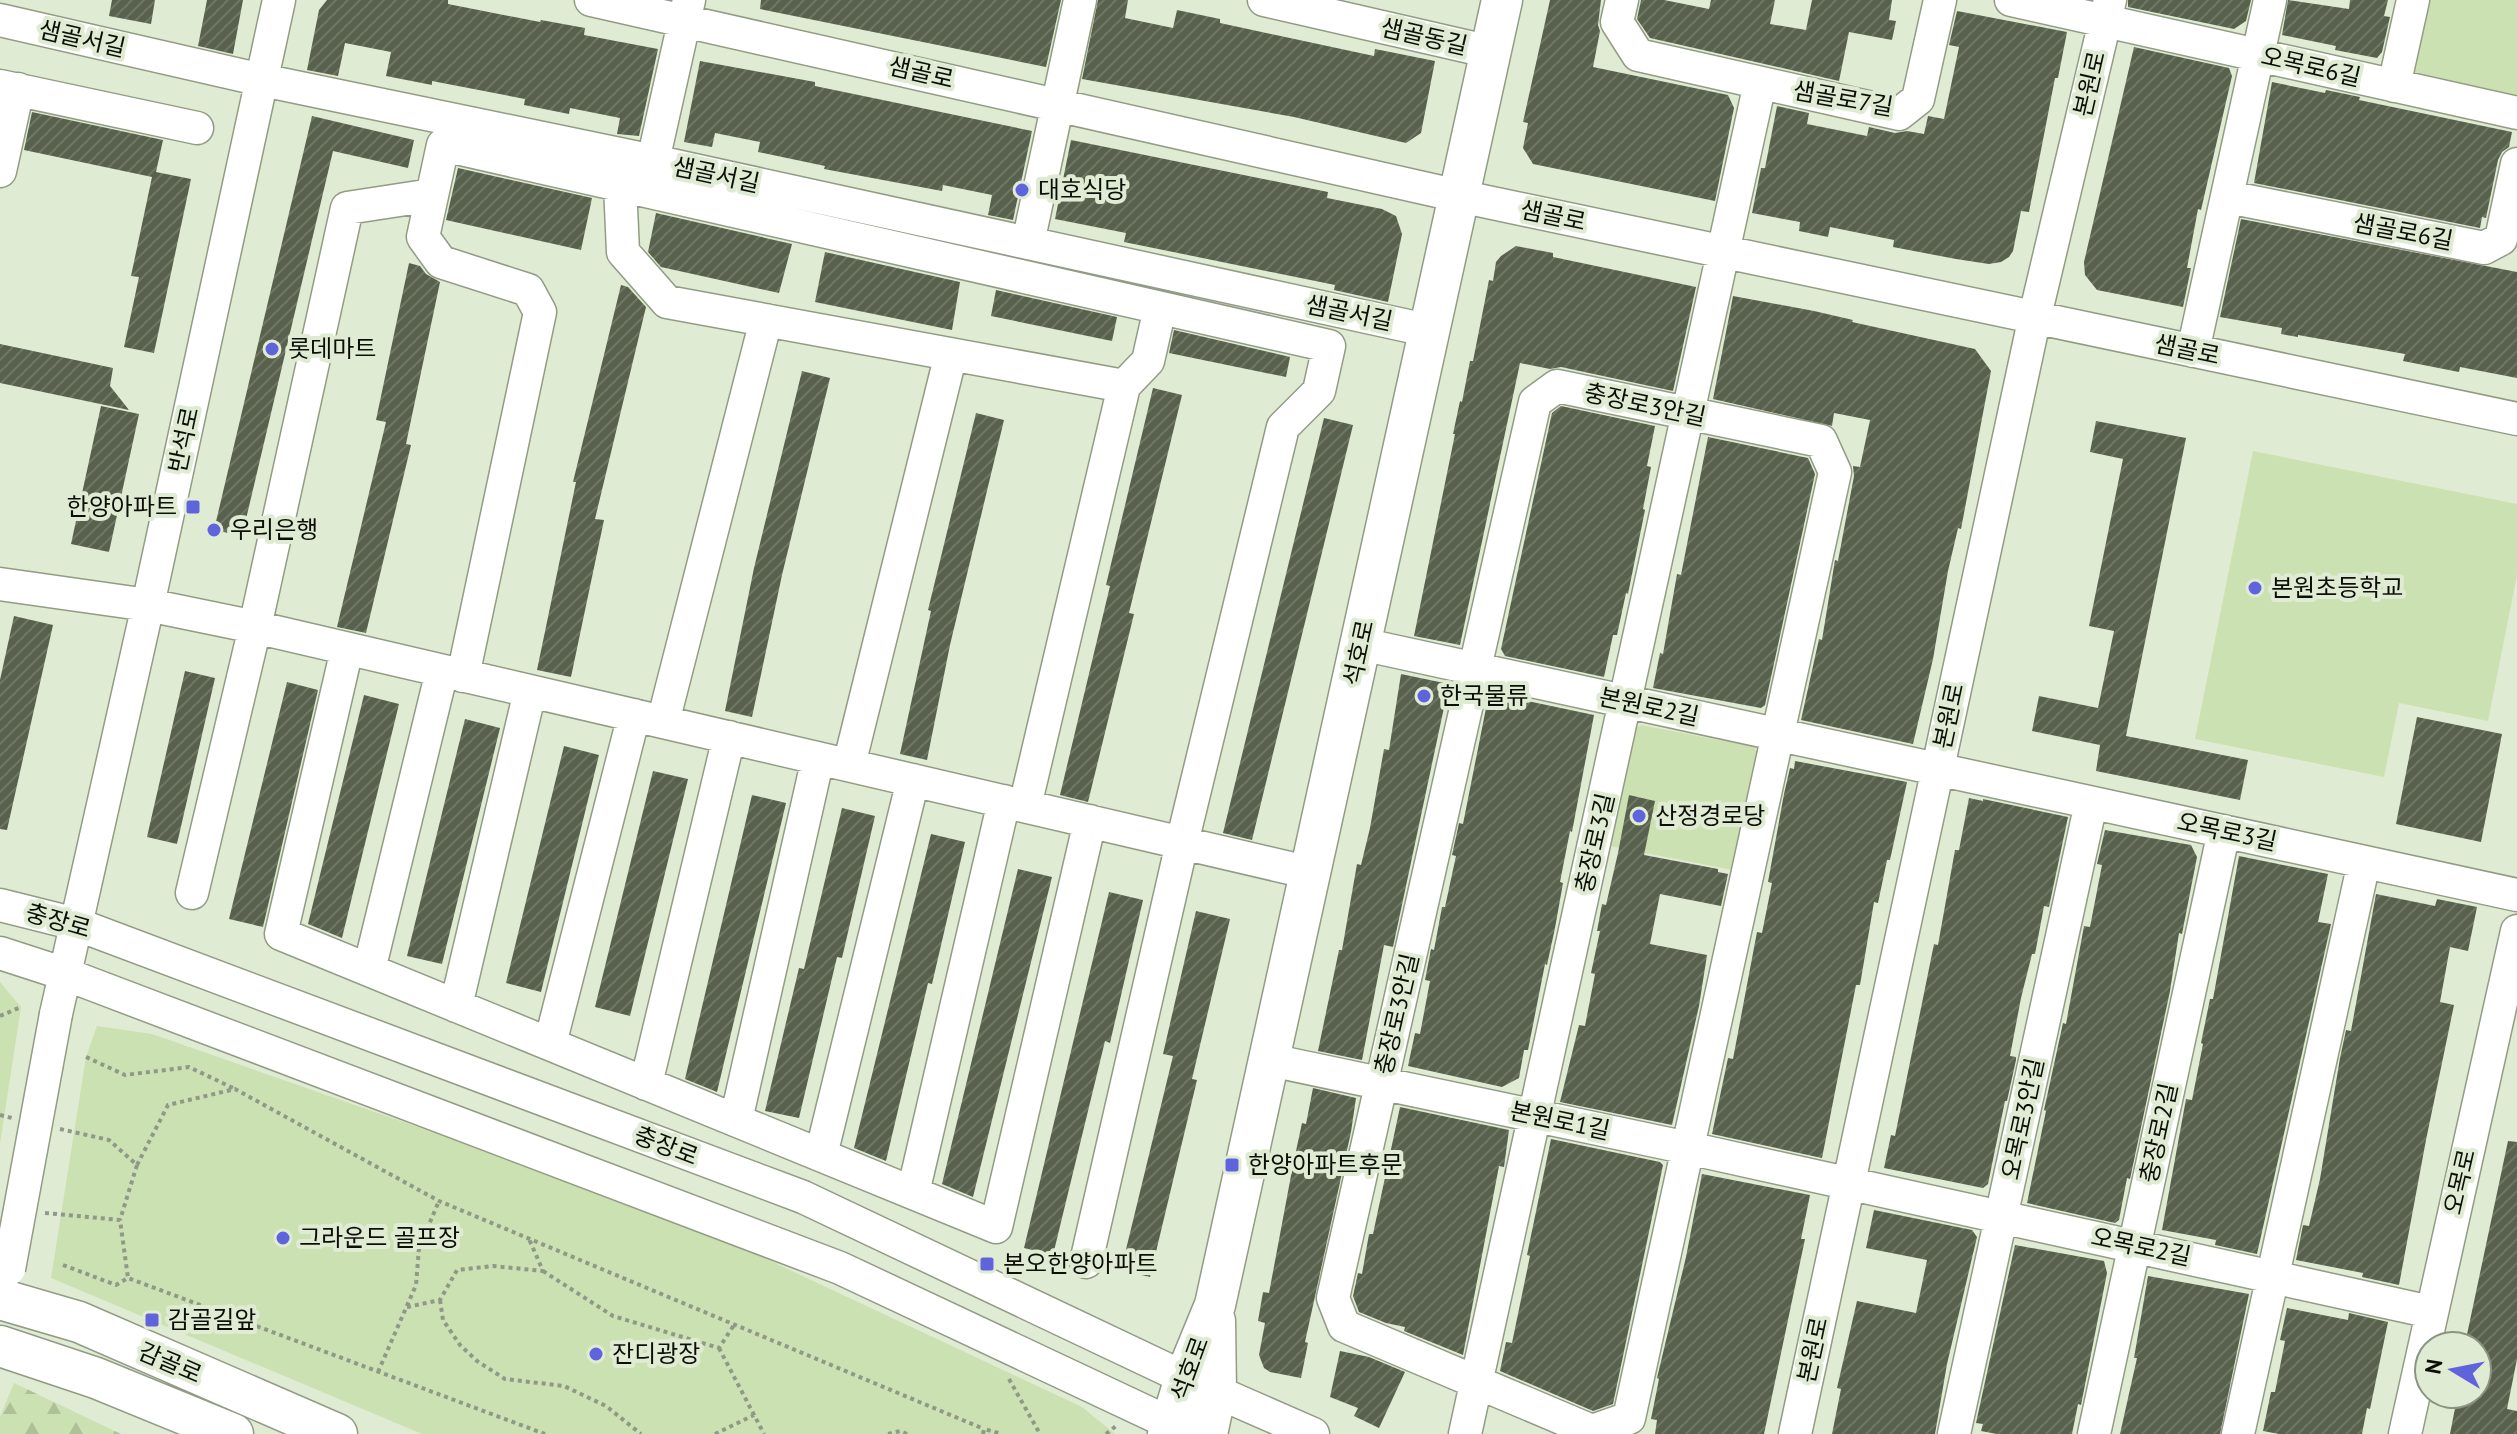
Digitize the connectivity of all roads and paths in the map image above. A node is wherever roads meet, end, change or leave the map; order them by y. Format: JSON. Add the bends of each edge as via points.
{"nodes":[{"id":1,"x":279,"y":0,"type":"edge"},
{"id":2,"x":591,"y":0,"type":"edge"},
{"id":3,"x":1080,"y":0,"type":"edge"},
{"id":4,"x":1264,"y":0,"type":"edge"},
{"id":5,"x":1502,"y":0,"type":"edge"},
{"id":6,"x":1622,"y":0,"type":"edge"},
{"id":7,"x":1940,"y":0,"type":"edge"},
{"id":8,"x":2011,"y":0,"type":"edge"},
{"id":9,"x":2270,"y":0,"type":"edge"},
{"id":10,"x":2413,"y":0,"type":"edge"},
{"id":11,"x":686,"y":10,"type":"edge"},
{"id":12,"x":2108,"y":10,"type":"edge"},
{"id":13,"x":0,"y":20,"type":"edge"},
{"id":14,"x":1491,"y":52,"type":"junction"},
{"id":15,"x":2258,"y":55,"type":"junction"},
{"id":16,"x":262,"y":80,"type":"junction"},
{"id":17,"x":1760,"y":83,"type":"junction"},
{"id":18,"x":2394,"y":86,"type":"junction"},
{"id":19,"x":9,"y":88,"type":"edge"},
{"id":20,"x":1059,"y":104,"type":"junction"},
{"id":21,"x":2517,"y":113,"type":"edge"},
{"id":22,"x":197,"y":128,"type":"dead end"},
{"id":23,"x":653,"y":161,"type":"junction"},
{"id":24,"x":2517,"y":164,"type":"edge"},
{"id":25,"x":0,"y":171,"type":"edge"},
{"id":26,"x":620,"y":185,"type":"junction"},
{"id":27,"x":432,"y":195,"type":"junction"},
{"id":28,"x":1459,"y":196,"type":"junction"},
{"id":29,"x":2228,"y":197,"type":"junction"},
{"id":30,"x":1028,"y":243,"type":"junction"},
{"id":31,"x":1723,"y":252,"type":"junction"},
{"id":32,"x":1160,"y":308,"type":"junction"},
{"id":33,"x":2035,"y":316,"type":"junction"},
{"id":34,"x":766,"y":320,"type":"junction"},
{"id":35,"x":1431,"y":331,"type":"junction"},
{"id":36,"x":2193,"y":351,"type":"junction"},
{"id":37,"x":951,"y":354,"type":"junction"},
{"id":38,"x":1124,"y":386,"type":"junction"},
{"id":39,"x":1687,"y":413,"type":"junction"},
{"id":40,"x":2517,"y":419,"type":"edge"},
{"id":41,"x":0,"y":584,"type":"edge"},
{"id":42,"x":148,"y":605,"type":"junction"},
{"id":43,"x":255,"y":627,"type":"junction"},
{"id":44,"x":1361,"y":644,"type":"junction"},
{"id":45,"x":347,"y":649,"type":"junction"},
{"id":46,"x":1475,"y":671,"type":"junction"},
{"id":47,"x":452,"y":673,"type":"junction"},
{"id":48,"x":530,"y":691,"type":"junction"},
{"id":49,"x":1627,"y":702,"type":"junction"},
{"id":50,"x":649,"y":719,"type":"junction"},
{"id":51,"x":1777,"y":735,"type":"junction"},
{"id":52,"x":729,"y":737,"type":"junction"},
{"id":53,"x":818,"y":758,"type":"junction"},
{"id":54,"x":849,"y":765,"type":"junction"},
{"id":55,"x":1938,"y":770,"type":"junction"},
{"id":56,"x":913,"y":780,"type":"junction"},
{"id":57,"x":2091,"y":803,"type":"junction"},
{"id":58,"x":1015,"y":804,"type":"junction"},
{"id":59,"x":1090,"y":821,"type":"junction"},
{"id":60,"x":2224,"y":831,"type":"junction"},
{"id":61,"x":1182,"y":843,"type":"junction"},
{"id":62,"x":2364,"y":862,"type":"junction"},
{"id":63,"x":1311,"y":873,"type":"junction"},
{"id":64,"x":192,"y":893,"type":"dead end"},
{"id":65,"x":2517,"y":895,"type":"edge"},
{"id":66,"x":0,"y":905,"type":"edge"},
{"id":67,"x":76,"y":924,"type":"junction"},
{"id":68,"x":2517,"y":931,"type":"edge"},
{"id":69,"x":0,"y":953,"type":"edge"},
{"id":70,"x":369,"y":970,"type":"junction"},
{"id":71,"x":65,"y":974,"type":"junction"},
{"id":72,"x":456,"y":1006,"type":"junction"},
{"id":73,"x":21,"y":1007,"type":"dead end"},
{"id":74,"x":0,"y":1016,"type":"edge"},
{"id":75,"x":2506,"y":1033,"type":"edge"},
{"id":76,"x":550,"y":1044,"type":"junction"},
{"id":77,"x":86,"y":1057,"type":"dead end"},
{"id":78,"x":1270,"y":1060,"type":"junction"},
{"id":79,"x":646,"y":1084,"type":"junction"},
{"id":80,"x":1381,"y":1084,"type":"junction"},
{"id":81,"x":235,"y":1089,"type":"junction"},
{"id":82,"x":0,"y":1115,"type":"edge"},
{"id":83,"x":1535,"y":1115,"type":"junction"},
{"id":84,"x":14,"y":1118,"type":"dead end"},
{"id":85,"x":736,"y":1120,"type":"junction"},
{"id":86,"x":55,"y":1128,"type":"dead end"},
{"id":87,"x":1688,"y":1148,"type":"junction"},
{"id":88,"x":821,"y":1155,"type":"junction"},
{"id":89,"x":137,"y":1165,"type":"junction"},
{"id":90,"x":1850,"y":1183,"type":"junction"},
{"id":91,"x":913,"y":1193,"type":"junction"},
{"id":92,"x":439,"y":1201,"type":"junction"},
{"id":93,"x":42,"y":1213,"type":"dead end"},
{"id":94,"x":2002,"y":1218,"type":"junction"},
{"id":95,"x":120,"y":1220,"type":"junction"},
{"id":96,"x":529,"y":1238,"type":"junction"},
{"id":97,"x":2135,"y":1246,"type":"junction"},
{"id":98,"x":1086,"y":1262,"type":"dead end"},
{"id":99,"x":63,"y":1265,"type":"dead end"},
{"id":100,"x":543,"y":1271,"type":"junction"},
{"id":101,"x":2273,"y":1276,"type":"junction"},
{"id":102,"x":128,"y":1278,"type":"junction"},
{"id":103,"x":6,"y":1290,"type":"edge"},
{"id":104,"x":440,"y":1300,"type":"junction"},
{"id":105,"x":407,"y":1307,"type":"junction"},
{"id":106,"x":2431,"y":1312,"type":"junction"},
{"id":107,"x":734,"y":1324,"type":"junction"},
{"id":108,"x":719,"y":1348,"type":"junction"},
{"id":109,"x":1,"y":1351,"type":"edge"},
{"id":110,"x":378,"y":1372,"type":"junction"},
{"id":111,"x":1009,"y":1379,"type":"dead end"},
{"id":112,"x":1478,"y":1384,"type":"junction"},
{"id":113,"x":1200,"y":1385,"type":"junction"},
{"id":114,"x":754,"y":1415,"type":"junction"},
{"id":115,"x":1185,"y":1431,"type":"edge"},
{"id":116,"x":984,"y":1432,"type":"edge"},
{"id":117,"x":233,"y":1434,"type":"edge"},
{"id":118,"x":337,"y":1434,"type":"edge"},
{"id":119,"x":545,"y":1434,"type":"edge"},
{"id":120,"x":641,"y":1434,"type":"edge"},
{"id":121,"x":715,"y":1434,"type":"edge"},
{"id":122,"x":764,"y":1434,"type":"edge"},
{"id":123,"x":888,"y":1434,"type":"edge"},
{"id":124,"x":907,"y":1434,"type":"edge"},
{"id":125,"x":1002,"y":1434,"type":"edge"},
{"id":126,"x":1040,"y":1434,"type":"edge"},
{"id":127,"x":1313,"y":1434,"type":"edge"},
{"id":128,"x":1465,"y":1434,"type":"edge"},
{"id":129,"x":1795,"y":1434,"type":"edge"},
{"id":130,"x":1954,"y":1434,"type":"edge"},
{"id":131,"x":2094,"y":1434,"type":"edge"},
{"id":132,"x":2238,"y":1434,"type":"edge"},
{"id":133,"x":2405,"y":1434,"type":"edge"}],
"edges":[{"from":1,"to":16,"type":"street","name":"반석로"},
{"from":2,"to":11,"type":"street","name":"샘골로"},
{"from":3,"to":20,"type":"street"},
{"from":4,"to":14,"type":"street","name":"샘골동길"},
{"from":5,"to":14,"type":"main road","name":"석호로"},
{"from":6,"to":17,"type":"street","name":"샘골로7길","via":[[1617,22],[1638,55]]},
{"from":7,"to":17,"type":"street","name":"샘골로7길","via":[[1918,99],[1899,114]]},
{"from":8,"to":12,"type":"street","name":"오목로6길"},
{"from":9,"to":15,"type":"street"},
{"from":10,"to":18,"type":"street"},
{"from":11,"to":20,"type":"street","name":"샘골로"},
{"from":11,"to":23,"type":"street"},
{"from":12,"to":15,"type":"street","name":"오목로6길"},
{"from":12,"to":33,"type":"street","name":"본원로"},
{"from":13,"to":16,"type":"street","name":"샘골서길"},
{"from":14,"to":28,"type":"main road","name":"석호로"},
{"from":15,"to":18,"type":"street","name":"오목로6길"},
{"from":15,"to":29,"type":"street"},
{"from":16,"to":23,"type":"street","name":"샘골서길"},
{"from":16,"to":42,"type":"street","name":"반석로"},
{"from":17,"to":31,"type":"street","name":"샘골로7길"},
{"from":18,"to":21,"type":"street","name":"오목로6길"},
{"from":19,"to":22,"type":"street"},
{"from":19,"to":25,"type":"street"},
{"from":20,"to":28,"type":"street","name":"샘골로"},
{"from":20,"to":30,"type":"street"},
{"from":23,"to":30,"type":"street","name":"샘골서길"},
{"from":24,"to":29,"type":"street","name":"샘골로6길","via":[[2501,239],[2484,248]]},
{"from":26,"to":27,"type":"street","via":[[443,145]]},
{"from":26,"to":32,"type":"street"},
{"from":26,"to":34,"type":"street","via":[[623,252],[667,302]]},
{"from":27,"to":43,"type":"street","via":[[347,208]]},
{"from":27,"to":47,"type":"street","via":[[423,237],[441,262],[528,290],[540,312]]},
{"from":28,"to":31,"type":"street","name":"샘골로"},
{"from":28,"to":35,"type":"main road","name":"석호로"},
{"from":29,"to":36,"type":"street"},
{"from":30,"to":35,"type":"street","name":"샘골서길"},
{"from":31,"to":33,"type":"street","name":"샘골로"},
{"from":31,"to":39,"type":"street","name":"충장로3길"},
{"from":32,"to":38,"type":"street","via":[[1148,361]]},
{"from":32,"to":61,"type":"street","via":[[1329,346],[1319,391],[1283,427]]},
{"from":33,"to":36,"type":"street","name":"샘골로"},
{"from":33,"to":55,"type":"street","name":"본원로"},
{"from":34,"to":37,"type":"street"},
{"from":34,"to":50,"type":"street"},
{"from":35,"to":44,"type":"main road","name":"석호로"},
{"from":36,"to":40,"type":"street","name":"샘골로"},
{"from":37,"to":38,"type":"street"},
{"from":37,"to":54,"type":"street"},
{"from":38,"to":58,"type":"street"},
{"from":39,"to":46,"type":"street","name":"충장로3안길","via":[[1557,386],[1535,402]]},
{"from":39,"to":49,"type":"street","name":"충장로3길"},
{"from":39,"to":51,"type":"street","name":"충장로3안길","via":[[1821,441],[1835,472]]},
{"from":41,"to":42,"type":"street"},
{"from":42,"to":43,"type":"street"},
{"from":42,"to":67,"type":"street","name":"반석로"},
{"from":43,"to":45,"type":"street"},
{"from":43,"to":64,"type":"street"},
{"from":44,"to":46,"type":"street","name":"본원로2길"},
{"from":44,"to":63,"type":"main road","name":"석호로"},
{"from":45,"to":47,"type":"street"},
{"from":45,"to":70,"type":"street","via":[[281,934]]},
{"from":46,"to":49,"type":"street","name":"본원로2길"},
{"from":46,"to":80,"type":"street","name":"충장로3안길"},
{"from":47,"to":48,"type":"street"},
{"from":47,"to":70,"type":"street"},
{"from":48,"to":50,"type":"street"},
{"from":48,"to":72,"type":"street"},
{"from":49,"to":51,"type":"street","name":"본원로2길"},
{"from":49,"to":83,"type":"street","name":"충장로3길"},
{"from":50,"to":52,"type":"street"},
{"from":50,"to":76,"type":"street"},
{"from":51,"to":55,"type":"street","name":"본원로2길"},
{"from":51,"to":87,"type":"street","name":"충장로3안길"},
{"from":52,"to":53,"type":"street"},
{"from":52,"to":79,"type":"street"},
{"from":53,"to":54,"type":"street"},
{"from":53,"to":85,"type":"street"},
{"from":54,"to":56,"type":"street"},
{"from":55,"to":57,"type":"street","name":"오목로3길"},
{"from":55,"to":90,"type":"street","name":"본원로"},
{"from":56,"to":58,"type":"street"},
{"from":56,"to":88,"type":"street"},
{"from":57,"to":60,"type":"street","name":"오목로3길"},
{"from":57,"to":94,"type":"street","name":"오목로3안길"},
{"from":58,"to":59,"type":"street"},
{"from":58,"to":91,"type":"street"},
{"from":59,"to":61,"type":"street"},
{"from":59,"to":91,"type":"street","via":[[996,1227]]},
{"from":60,"to":62,"type":"street","name":"오목로3길"},
{"from":60,"to":97,"type":"street","name":"충장로2길"},
{"from":61,"to":63,"type":"street"},
{"from":61,"to":98,"type":"street"},
{"from":62,"to":65,"type":"street","name":"오목로3길"},
{"from":62,"to":101,"type":"street"},
{"from":63,"to":78,"type":"main road","name":"석호로"},
{"from":66,"to":67,"type":"street","name":"충장로"},
{"from":67,"to":71,"type":"street","name":"반석로"},
{"from":67,"to":113,"type":"street","name":"충장로","via":[[803,1197]]},
{"from":68,"to":75,"type":"street","name":"오목로"},
{"from":69,"to":71,"type":"street","name":"충장로"},
{"from":70,"to":72,"type":"street"},
{"from":71,"to":103,"type":"street","name":"반석로","bridge":true},
{"from":71,"to":115,"type":"street","name":"충장로","via":[[840,1268]]},
{"from":72,"to":76,"type":"street"},
{"from":73,"to":74,"type":"path"},
{"from":75,"to":106,"type":"street","name":"오목로"},
{"from":76,"to":79,"type":"street"},
{"from":77,"to":81,"type":"path","via":[[125,1075],[189,1067]]},
{"from":78,"to":80,"type":"street","name":"본원로1길"},
{"from":78,"to":113,"type":"main road","name":"석호로"},
{"from":79,"to":85,"type":"street"},
{"from":80,"to":83,"type":"street","name":"본원로1길"},
{"from":80,"to":112,"type":"street","name":"충장로3안길","via":[[1333,1298],[1344,1326]]},
{"from":81,"to":89,"type":"path","via":[[168,1105]]},
{"from":81,"to":92,"type":"path"},
{"from":82,"to":84,"type":"path"},
{"from":83,"to":87,"type":"street","name":"본원로1길"},
{"from":83,"to":112,"type":"street","name":"충장로3길"},
{"from":85,"to":88,"type":"street"},
{"from":86,"to":89,"type":"path","via":[[109,1140]]},
{"from":87,"to":90,"type":"street","name":"본원로1길"},
{"from":87,"to":112,"type":"street","name":"충장로3안길","via":[[1629,1418],[1592,1431]]},
{"from":88,"to":91,"type":"street"},
{"from":89,"to":95,"type":"path"},
{"from":90,"to":94,"type":"street","name":"오목로2길"},
{"from":90,"to":129,"type":"street","name":"본원로"},
{"from":92,"to":96,"type":"path"},
{"from":92,"to":105,"type":"path","via":[[419,1248],[416,1285]]},
{"from":93,"to":95,"type":"path"},
{"from":94,"to":97,"type":"street","name":"오목로2길"},
{"from":94,"to":130,"type":"street","name":"오목로3안길"},
{"from":95,"to":102,"type":"path"},
{"from":96,"to":100,"type":"path"},
{"from":96,"to":107,"type":"path"},
{"from":97,"to":101,"type":"street","name":"오목로2길"},
{"from":97,"to":131,"type":"street","name":"충장로2길"},
{"from":99,"to":102,"type":"path","via":[[116,1285]]},
{"from":100,"to":104,"type":"path","via":[[493,1266],[457,1270]]},
{"from":100,"to":108,"type":"path","via":[[613,1316]]},
{"from":101,"to":106,"type":"street","name":"오목로2길"},
{"from":101,"to":132,"type":"street"},
{"from":102,"to":110,"type":"path"},
{"from":103,"to":109,"type":"street","name":"반석로"},
{"from":103,"to":118,"type":"main road","name":"감골로"},
{"from":104,"to":105,"type":"path"},
{"from":104,"to":120,"type":"path","via":[[443,1320],[477,1361],[505,1379],[564,1386],[606,1406]]},
{"from":105,"to":110,"type":"path"},
{"from":106,"to":133,"type":"street","name":"오목로"},
{"from":107,"to":108,"type":"path"},
{"from":107,"to":116,"type":"path"},
{"from":108,"to":114,"type":"path"},
{"from":109,"to":117,"type":"main road","name":"감골로","via":[[96,1378]]},
{"from":110,"to":119,"type":"path"},
{"from":111,"to":126,"type":"path"},
{"from":112,"to":128,"type":"street","name":"충장로3길"},
{"from":113,"to":115,"type":"main road","name":"석호로"},
{"from":113,"to":127,"type":"street","name":"충장로"},
{"from":114,"to":121,"type":"path"},
{"from":114,"to":122,"type":"path"},
{"from":116,"to":125,"type":"path"},
{"from":123,"to":124,"type":"path"}]}
